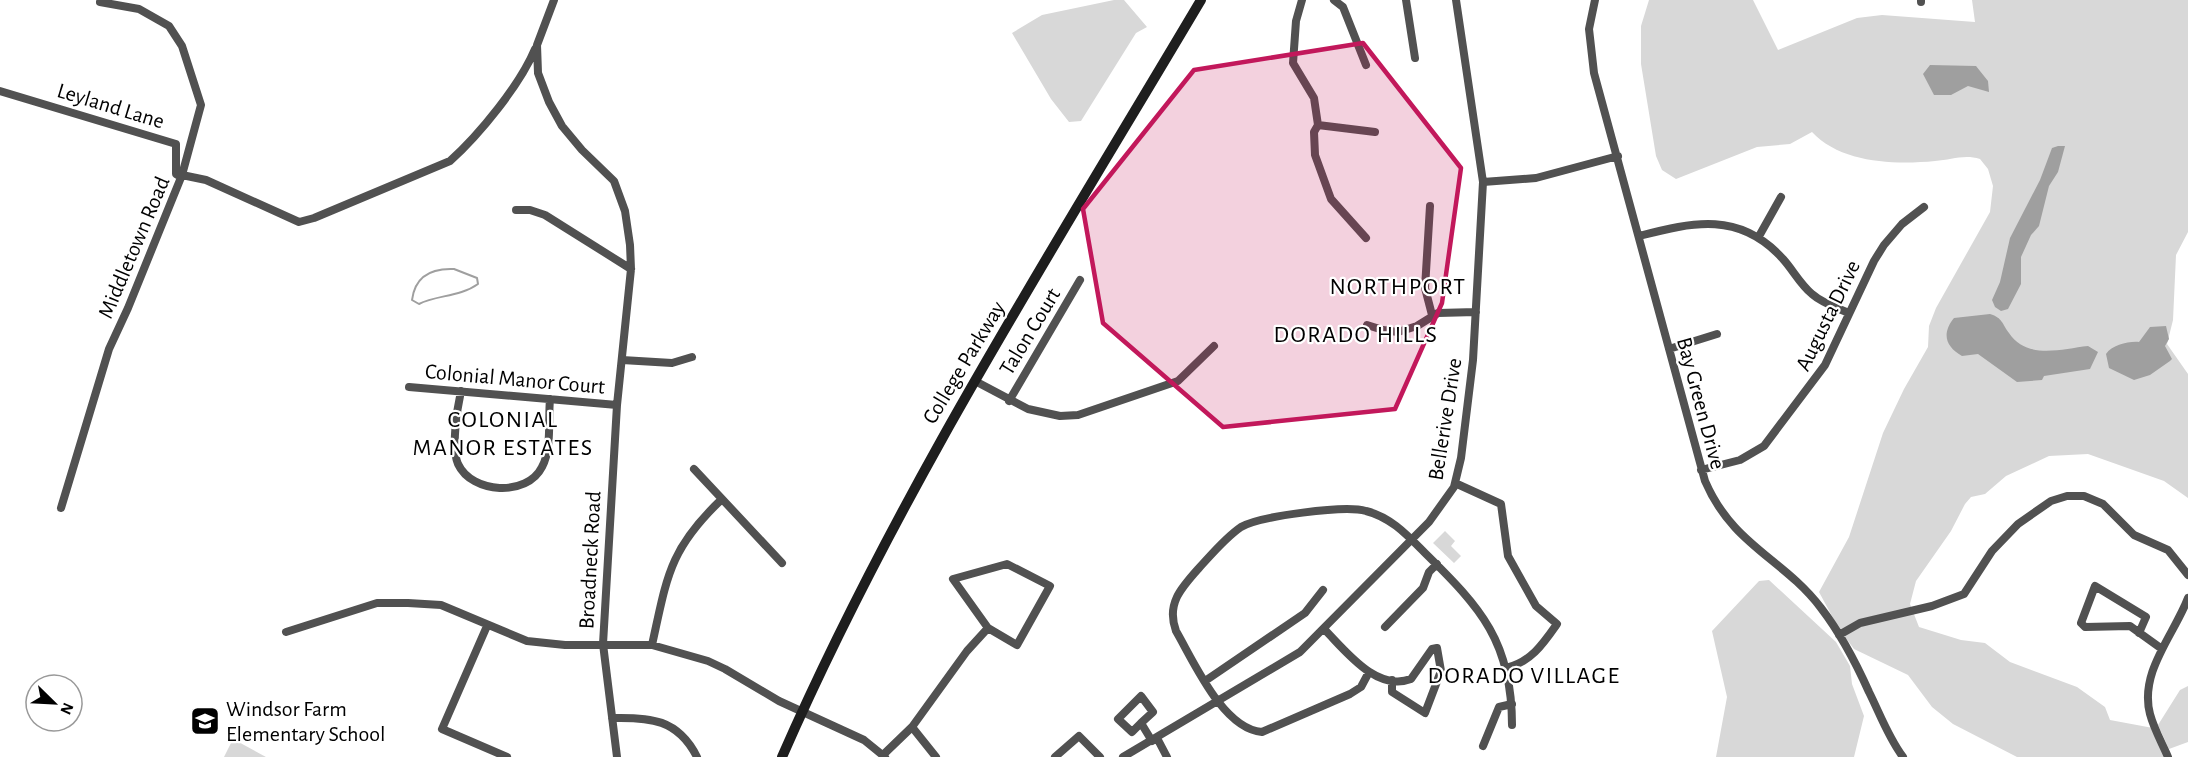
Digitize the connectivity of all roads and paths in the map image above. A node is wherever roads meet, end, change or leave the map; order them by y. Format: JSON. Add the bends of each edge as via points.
{"nodes":[{"id":1,"x":554,"y":0,"type":"edge"},
{"id":2,"x":1201,"y":0,"type":"edge"},
{"id":3,"x":1302,"y":0,"type":"edge"},
{"id":4,"x":1334,"y":0,"type":"edge"},
{"id":5,"x":1406,"y":0,"type":"edge"},
{"id":6,"x":1456,"y":0,"type":"edge"},
{"id":7,"x":1594,"y":0,"type":"edge"},
{"id":8,"x":100,"y":2,"type":"dead end"},
{"id":9,"x":537,"y":45,"type":"junction"},
{"id":10,"x":1415,"y":58,"type":"dead end"},
{"id":11,"x":1366,"y":65,"type":"dead end"},
{"id":12,"x":0,"y":91,"type":"edge"},
{"id":13,"x":1318,"y":125,"type":"junction"},
{"id":14,"x":1375,"y":132,"type":"dead end"},
{"id":15,"x":1618,"y":156,"type":"junction"},
{"id":16,"x":182,"y":176,"type":"junction"},
{"id":17,"x":1483,"y":182,"type":"junction"},
{"id":18,"x":1781,"y":197,"type":"dead end"},
{"id":19,"x":1430,"y":206,"type":"dead end"},
{"id":20,"x":1924,"y":207,"type":"dead end"},
{"id":21,"x":516,"y":210,"type":"dead end"},
{"id":22,"x":1639,"y":236,"type":"junction"},
{"id":23,"x":1366,"y":238,"type":"dead end"},
{"id":24,"x":1758,"y":238,"type":"junction"},
{"id":25,"x":631,"y":269,"type":"junction"},
{"id":26,"x":1080,"y":280,"type":"dead end"},
{"id":27,"x":1476,"y":312,"type":"junction"},
{"id":28,"x":1849,"y":313,"type":"junction"},
{"id":29,"x":1432,"y":315,"type":"junction"},
{"id":30,"x":1367,"y":324,"type":"dead end"},
{"id":31,"x":1717,"y":334,"type":"dead end"},
{"id":32,"x":1214,"y":346,"type":"dead end"},
{"id":33,"x":1669,"y":349,"type":"junction"},
{"id":34,"x":692,"y":357,"type":"dead end"},
{"id":35,"x":622,"y":360,"type":"junction"},
{"id":36,"x":975,"y":381,"type":"junction"},
{"id":37,"x":409,"y":387,"type":"dead end"},
{"id":38,"x":461,"y":391,"type":"junction"},
{"id":39,"x":550,"y":399,"type":"junction"},
{"id":40,"x":1009,"y":401,"type":"junction"},
{"id":41,"x":617,"y":405,"type":"junction"},
{"id":42,"x":694,"y":469,"type":"dead end"},
{"id":43,"x":1701,"y":470,"type":"junction"},
{"id":44,"x":1455,"y":483,"type":"junction"},
{"id":45,"x":722,"y":499,"type":"junction"},
{"id":46,"x":61,"y":508,"type":"dead end"},
{"id":47,"x":1411,"y":540,"type":"junction"},
{"id":48,"x":782,"y":563,"type":"dead end"},
{"id":49,"x":1437,"y":564,"type":"junction"},
{"id":50,"x":2188,"y":575,"type":"edge"},
{"id":51,"x":1323,"y":590,"type":"dead end"},
{"id":52,"x":2188,"y":598,"type":"edge"},
{"id":53,"x":487,"y":626,"type":"junction"},
{"id":54,"x":1385,"y":627,"type":"dead end"},
{"id":55,"x":988,"y":628,"type":"junction"},
{"id":56,"x":1324,"y":629,"type":"junction"},
{"id":57,"x":286,"y":632,"type":"dead end"},
{"id":58,"x":2139,"y":633,"type":"junction"},
{"id":59,"x":1839,"y":635,"type":"junction"},
{"id":60,"x":603,"y":644,"type":"junction"},
{"id":61,"x":652,"y":645,"type":"junction"},
{"id":62,"x":2162,"y":649,"type":"junction"},
{"id":63,"x":1506,"y":668,"type":"junction"},
{"id":64,"x":1369,"y":672,"type":"junction"},
{"id":65,"x":1392,"y":680,"type":"junction"},
{"id":66,"x":1204,"y":681,"type":"junction"},
{"id":67,"x":1218,"y":702,"type":"junction"},
{"id":68,"x":1512,"y":704,"type":"junction"},
{"id":69,"x":802,"y":711,"type":"junction"},
{"id":70,"x":612,"y":718,"type":"junction"},
{"id":71,"x":1141,"y":723,"type":"junction"},
{"id":72,"x":1512,"y":725,"type":"dead end"},
{"id":73,"x":912,"y":727,"type":"junction"},
{"id":74,"x":1155,"y":739,"type":"junction"},
{"id":75,"x":1483,"y":746,"type":"dead end"},
{"id":76,"x":884,"y":756,"type":"edge"},
{"id":77,"x":507,"y":757,"type":"edge"},
{"id":78,"x":617,"y":757,"type":"edge"},
{"id":79,"x":697,"y":757,"type":"edge"},
{"id":80,"x":782,"y":757,"type":"edge"},
{"id":81,"x":936,"y":757,"type":"edge"},
{"id":82,"x":1055,"y":757,"type":"edge"},
{"id":83,"x":1100,"y":757,"type":"edge"},
{"id":84,"x":1123,"y":757,"type":"edge"},
{"id":85,"x":1167,"y":757,"type":"edge"},
{"id":86,"x":1903,"y":757,"type":"edge"},
{"id":87,"x":2168,"y":757,"type":"edge"}],
"edges":[{"from":1,"to":9,"type":"street","name":"Broadneck Road"},
{"from":2,"to":36,"type":"main road","name":"College Parkway"},
{"from":3,"to":13,"type":"street","via":[[1293,63],[1314,98]]},
{"from":4,"to":11,"type":"street","via":[[1343,7]]},
{"from":5,"to":10,"type":"street"},
{"from":6,"to":17,"type":"street","name":"Bellerive Drive"},
{"from":7,"to":15,"type":"street","name":"Bay Green Drive","via":[[1590,53]]},
{"from":8,"to":16,"type":"street","name":"Leyland Lane","via":[[139,9],[169,26],[182,46],[201,105]]},
{"from":9,"to":16,"type":"street","name":"Middletown Road","via":[[518,82],[468,146],[450,161],[314,218],[299,222],[206,180]]},
{"from":9,"to":25,"type":"street","name":"Broadneck Road","via":[[538,73],[562,126],[614,181],[625,211]]},
{"from":12,"to":16,"type":"street","name":"Leyland Lane","via":[[176,144],[174,169]]},
{"from":13,"to":14,"type":"street"},
{"from":13,"to":23,"type":"street","via":[[1314,132],[1315,155],[1324,185],[1339,210]]},
{"from":15,"to":17,"type":"street","via":[[1536,178]]},
{"from":15,"to":22,"type":"street","name":"Bay Green Drive"},
{"from":16,"to":46,"type":"street","name":"Middletown Road","via":[[109,349]]},
{"from":17,"to":27,"type":"street","name":"Bellerive Drive"},
{"from":18,"to":24,"type":"street"},
{"from":19,"to":29,"type":"street","via":[[1425,288]]},
{"from":20,"to":28,"type":"street","name":"Augusta Drive","via":[[1884,245]]},
{"from":21,"to":25,"type":"street","via":[[545,215]]},
{"from":22,"to":24,"type":"street","via":[[1707,222],[1734,227]]},
{"from":22,"to":33,"type":"street","name":"Bay Green Drive"},
{"from":24,"to":28,"type":"street","via":[[1782,258],[1813,296]]},
{"from":25,"to":35,"type":"street","name":"Broadneck Road"},
{"from":26,"to":40,"type":"street","name":"Talon Court"},
{"from":27,"to":29,"type":"street","via":[[1443,311]]},
{"from":27,"to":44,"type":"street","name":"Bellerive Drive"},
{"from":28,"to":43,"type":"street","name":"Augusta Drive","via":[[1817,378],[1764,446],[1740,460]]},
{"from":29,"to":30,"type":"street","via":[[1417,326],[1398,332]]},
{"from":31,"to":33,"type":"street"},
{"from":32,"to":40,"type":"street","via":[[1178,381],[1078,414],[1044,414]]},
{"from":33,"to":43,"type":"street","name":"Bay Green Drive"},
{"from":34,"to":35,"type":"street","via":[[672,363]]},
{"from":35,"to":41,"type":"street","name":"Broadneck Road"},
{"from":36,"to":40,"type":"street"},
{"from":36,"to":69,"type":"main road","name":"College Parkway","via":[[877,557]]},
{"from":37,"to":38,"type":"street","name":"Colonial Manor Court"},
{"from":38,"to":39,"type":"street","name":"Colonial Manor Court"},
{"from":38,"to":39,"type":"street","via":[[455,455],[467,476],[482,485],[516,488],[538,474],[546,459]]},
{"from":39,"to":41,"type":"street","name":"Colonial Manor Court"},
{"from":41,"to":60,"type":"street","name":"Broadneck Road"},
{"from":42,"to":45,"type":"street"},
{"from":43,"to":59,"type":"street","name":"Bay Green Drive","via":[[1724,517],[1801,586]]},
{"from":44,"to":47,"type":"street","name":"Bellerive Drive","via":[[1448,498]]},
{"from":44,"to":63,"type":"street","via":[[1501,504],[1508,556],[1536,606],[1557,624],[1529,659]]},
{"from":45,"to":48,"type":"street"},
{"from":45,"to":61,"type":"street","via":[[700,520],[677,552],[666,581]]},
{"from":47,"to":49,"type":"street"},
{"from":47,"to":56,"type":"street","name":"Bellerive Drive"},
{"from":47,"to":66,"type":"street","via":[[1383,518],[1354,509],[1333,509],[1243,526],[1221,544],[1173,603],[1176,632]]},
{"from":49,"to":54,"type":"street","via":[[1429,572],[1424,588]]},
{"from":49,"to":63,"type":"street","via":[[1481,612]]},
{"from":50,"to":59,"type":"street","via":[[2168,550],[2134,535],[2103,504],[2084,496],[2067,496],[2051,501],[2018,524],[1992,551],[1964,594],[1860,624]]},
{"from":51,"to":66,"type":"street","via":[[1305,613]]},
{"from":52,"to":62,"type":"street"},
{"from":53,"to":57,"type":"street","via":[[441,605],[385,603],[343,612]]},
{"from":53,"to":60,"type":"street","via":[[527,641]]},
{"from":53,"to":77,"type":"street","via":[[442,729]]},
{"from":55,"to":55,"type":"street","via":[[1017,645],[1050,586],[1007,564],[953,579]]},
{"from":55,"to":73,"type":"street"},
{"from":56,"to":64,"type":"street"},
{"from":56,"to":67,"type":"street","name":"Bellerive Drive","via":[[1293,657]]},
{"from":58,"to":58,"type":"street","via":[[2130,626],[2085,627],[2081,623],[2094,586],[2146,617]]},
{"from":58,"to":62,"type":"street"},
{"from":59,"to":86,"type":"street","name":"Bay Green Drive","via":[[1884,728]]},
{"from":60,"to":61,"type":"street"},
{"from":60,"to":70,"type":"street","name":"Broadneck Road"},
{"from":61,"to":69,"type":"street","via":[[708,661]]},
{"from":62,"to":87,"type":"street","via":[[2148,694],[2150,713]]},
{"from":63,"to":68,"type":"street"},
{"from":64,"to":65,"type":"street"},
{"from":64,"to":67,"type":"street","via":[[1361,687],[1350,694],[1262,732],[1239,723]]},
{"from":65,"to":65,"type":"street","via":[[1392,692],[1425,713],[1441,671],[1437,648],[1432,649],[1411,679]]},
{"from":66,"to":67,"type":"street"},
{"from":67,"to":74,"type":"street","name":"Bellerive Drive"},
{"from":68,"to":72,"type":"street"},
{"from":68,"to":75,"type":"street","via":[[1499,707]]},
{"from":69,"to":76,"type":"street","via":[[864,740]]},
{"from":69,"to":80,"type":"main road","name":"College Parkway"},
{"from":70,"to":78,"type":"street","name":"Broadneck Road"},
{"from":70,"to":79,"type":"street","via":[[644,717],[663,723],[688,741]]},
{"from":71,"to":71,"type":"street","via":[[1153,712],[1141,696],[1118,719],[1132,732]]},
{"from":71,"to":74,"type":"street"},
{"from":73,"to":76,"type":"street"},
{"from":73,"to":81,"type":"street"},
{"from":74,"to":84,"type":"street","name":"Bellerive Drive"},
{"from":74,"to":85,"type":"street"},
{"from":82,"to":83,"type":"street","via":[[1079,736]]}]}
